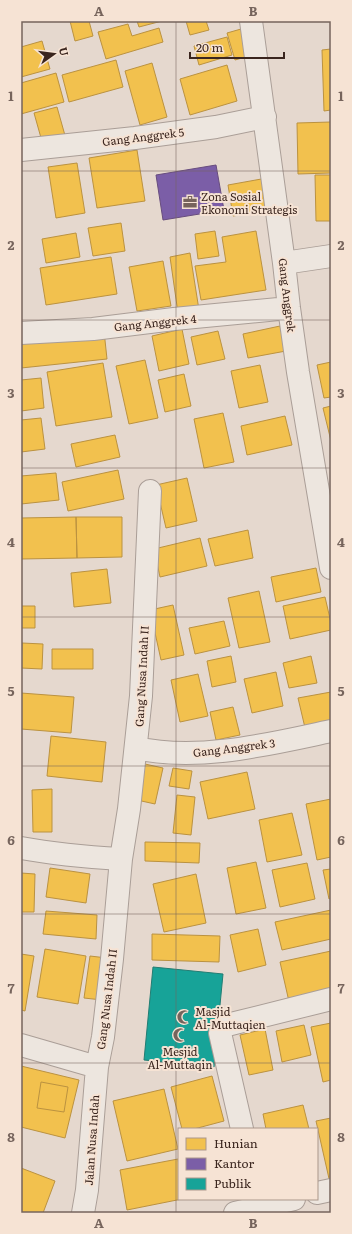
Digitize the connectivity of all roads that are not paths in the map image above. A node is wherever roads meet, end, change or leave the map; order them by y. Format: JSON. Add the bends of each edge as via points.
{"nodes":[{"id":1,"x":251,"y":21,"type":"edge"},
{"id":2,"x":265,"y":117,"type":"junction"},
{"id":3,"x":21,"y":150,"type":"edge"},
{"id":4,"x":331,"y":256,"type":"edge"},
{"id":5,"x":284,"y":263,"type":"junction"},
{"id":6,"x":289,"y":308,"type":"junction"},
{"id":7,"x":21,"y":333,"type":"edge"},
{"id":8,"x":150,"y":491,"type":"dead end"},
{"id":9,"x":331,"y":568,"type":"edge"},
{"id":10,"x":331,"y":731,"type":"edge"},
{"id":11,"x":136,"y":748,"type":"junction"},
{"id":12,"x":21,"y":848,"type":"edge"},
{"id":13,"x":121,"y":859,"type":"junction"},
{"id":14,"x":331,"y":998,"type":"edge"},
{"id":15,"x":21,"y":1045,"type":"edge"},
{"id":16,"x":97,"y":1067,"type":"junction"},
{"id":17,"x":242,"y":1128,"type":"edge"},
{"id":18,"x":331,"y":1190,"type":"edge"},
{"id":19,"x":318,"y":1193,"type":"edge"},
{"id":20,"x":285,"y":1200,"type":"edge"},
{"id":21,"x":259,"y":1203,"type":"edge"},
{"id":22,"x":83,"y":1213,"type":"edge"},
{"id":23,"x":235,"y":1213,"type":"edge"}],
"edges":[{"from":1,"to":2,"type":"street","name":"Gang Anggrek"},
{"from":2,"to":3,"type":"street","name":"Gang Anggrek 5","via":[[209,128]]},
{"from":2,"to":5,"type":"street","name":"Gang Anggrek"},
{"from":4,"to":5,"type":"street"},
{"from":5,"to":6,"type":"street","name":"Gang Anggrek"},
{"from":6,"to":7,"type":"street","name":"Gang Anggrek 4","via":[[93,329]]},
{"from":6,"to":9,"type":"street","name":"Gang Anggrek"},
{"from":8,"to":11,"type":"street","name":"Gang Nusa Indah II","via":[[141,696]]},
{"from":10,"to":11,"type":"street","name":"Gang Anggrek 3","via":[[219,751],[153,752]]},
{"from":11,"to":13,"type":"street","name":"Gang Nusa Indah II"},
{"from":12,"to":13,"type":"street"},
{"from":13,"to":16,"type":"street","name":"Gang Nusa Indah II","via":[[110,983]]},
{"from":14,"to":17,"type":"street","via":[[223,1027],[220,1033]]},
{"from":15,"to":16,"type":"street"},
{"from":16,"to":22,"type":"street","name":"Jalan Nusa Indah"},
{"from":18,"to":19,"type":"street"},
{"from":20,"to":21,"type":"street"},
{"from":21,"to":23,"type":"street"}]}
